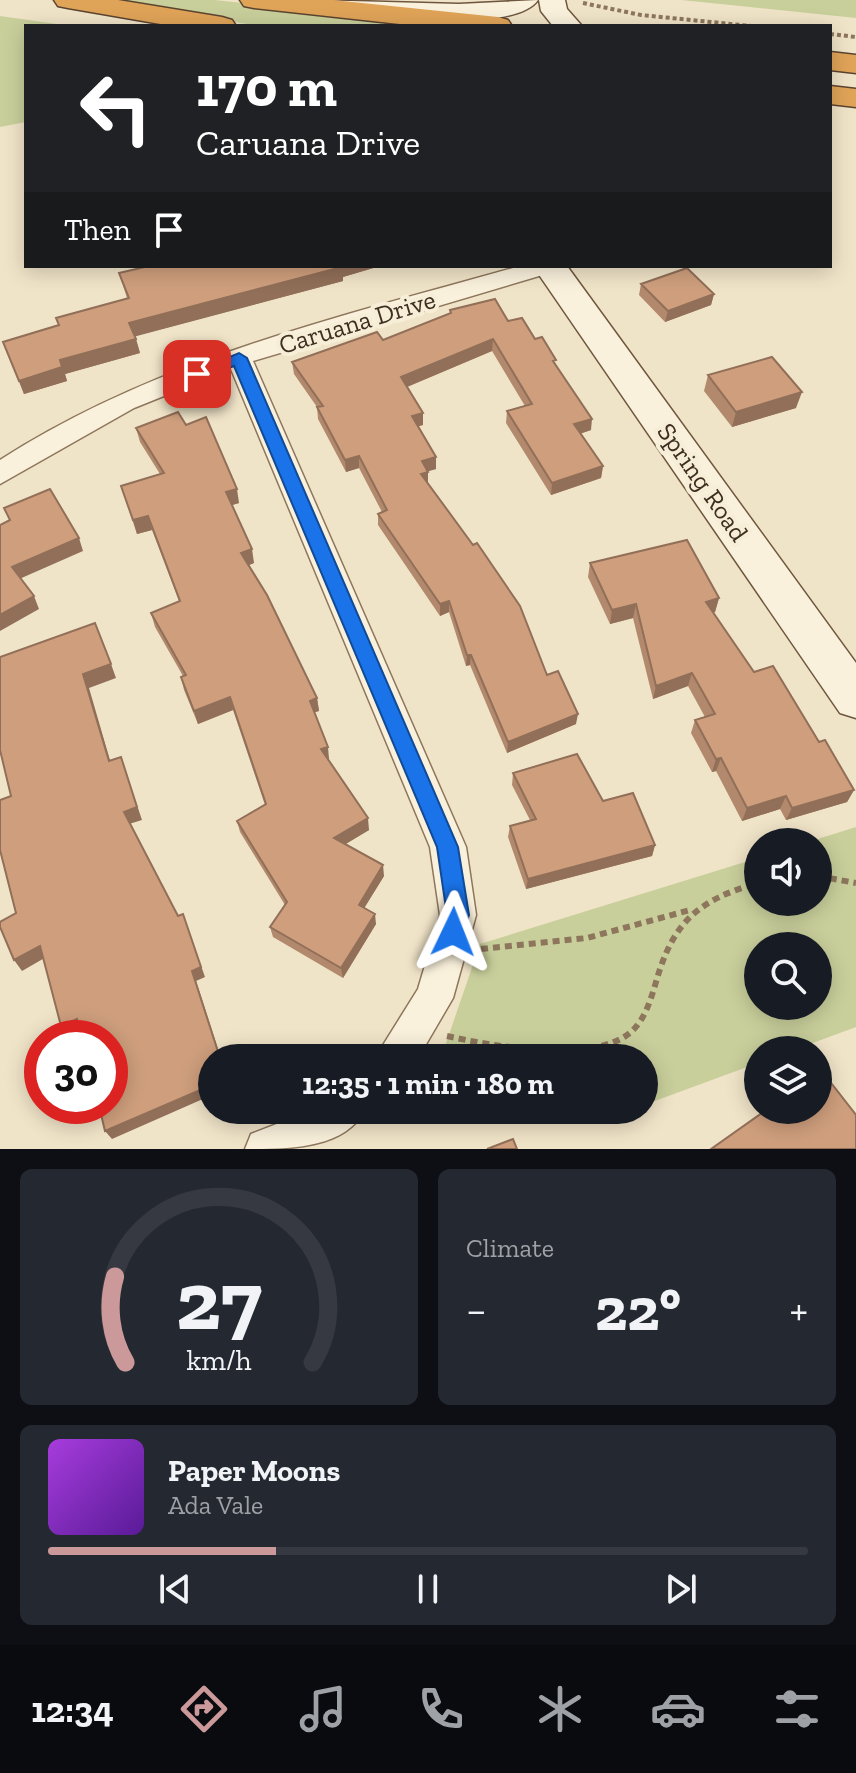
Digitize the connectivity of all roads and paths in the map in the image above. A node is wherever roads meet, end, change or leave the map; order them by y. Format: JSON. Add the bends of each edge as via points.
{"nodes":[{"id":1,"x":68,"y":0,"type":"edge"},
{"id":2,"x":254,"y":0,"type":"edge"},
{"id":3,"x":327,"y":0,"type":"edge"},
{"id":4,"x":552,"y":0,"type":"edge"},
{"id":5,"x":511,"y":11,"type":"edge"},
{"id":6,"x":574,"y":14,"type":"edge"},
{"id":7,"x":210,"y":24,"type":"edge"},
{"id":8,"x":731,"y":24,"type":"edge"},
{"id":9,"x":832,"y":34,"type":"edge"},
{"id":10,"x":856,"y":37,"type":"edge"},
{"id":11,"x":832,"y":61,"type":"edge"},
{"id":12,"x":856,"y":64,"type":"edge"},
{"id":13,"x":832,"y":95,"type":"edge"},
{"id":14,"x":856,"y":98,"type":"edge"},
{"id":15,"x":542,"y":268,"type":"edge"},
{"id":16,"x":550,"y":268,"type":"edge"},
{"id":17,"x":239,"y":358,"type":"junction"},
{"id":18,"x":0,"y":474,"type":"edge"},
{"id":19,"x":856,"y":699,"type":"edge"},
{"id":20,"x":832,"y":879,"type":"edge"},
{"id":21,"x":856,"y":883,"type":"edge"},
{"id":22,"x":744,"y":888,"type":"edge"},
{"id":23,"x":694,"y":908,"type":"junction"},
{"id":24,"x":448,"y":948,"type":"junction"},
{"id":25,"x":415,"y":1028,"type":"junction"},
{"id":26,"x":404,"y":1044,"type":"edge"},
{"id":27,"x":328,"y":1124,"type":"edge"},
{"id":28,"x":266,"y":1149,"type":"edge"}],
"edges":[{"from":1,"to":7,"type":"highway"},
{"from":2,"to":5,"type":"highway"},
{"from":3,"to":5,"type":"main road"},
{"from":4,"to":6,"type":"main road","via":[[554,11]]},
{"from":6,"to":8,"type":"path"},
{"from":9,"to":10,"type":"path"},
{"from":11,"to":12,"type":"highway"},
{"from":13,"to":14,"type":"highway"},
{"from":15,"to":17,"type":"street","name":"Caruana Drive"},
{"from":16,"to":19,"type":"main road","name":"Spring Road"},
{"from":17,"to":18,"type":"street","name":"Caruana Drive","via":[[98,415],[37,447]]},
{"from":17,"to":24,"type":"street","via":[[448,847],[458,915]]},
{"from":20,"to":21,"type":"path"},
{"from":22,"to":23,"type":"path"},
{"from":23,"to":24,"type":"path","via":[[641,928],[580,941],[513,949]]},
{"from":23,"to":25,"type":"path","via":[[673,931],[650,1004],[630,1034],[598,1045],[549,1049],[485,1046]]},
{"from":24,"to":25,"type":"street","via":[[434,998]]},
{"from":25,"to":26,"type":"street"},
{"from":27,"to":28,"type":"street"}]}
